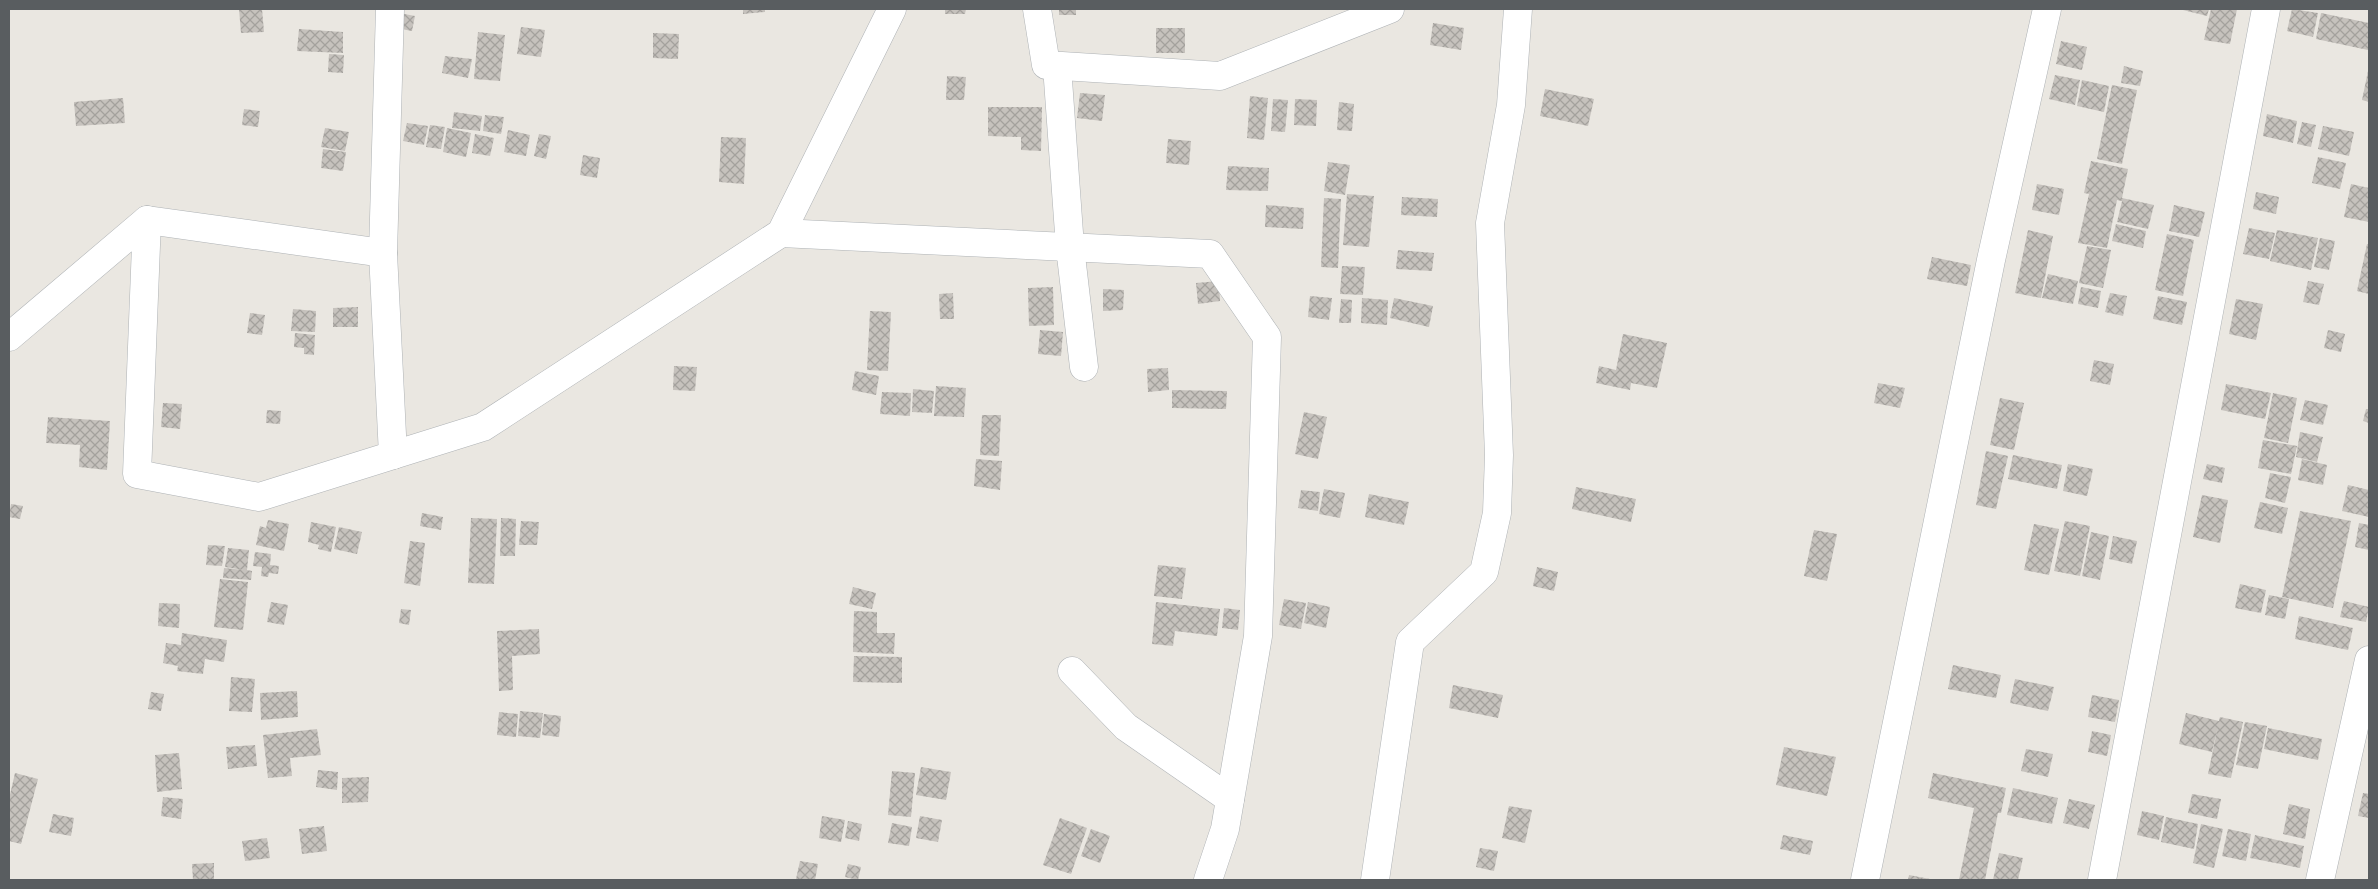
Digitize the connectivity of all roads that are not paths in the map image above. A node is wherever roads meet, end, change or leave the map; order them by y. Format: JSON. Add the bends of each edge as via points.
{"nodes":[{"id":1,"x":390,"y":9,"type":"edge"},
{"id":2,"x":892,"y":9,"type":"edge"},
{"id":3,"x":1037,"y":9,"type":"edge"},
{"id":4,"x":1390,"y":9,"type":"edge"},
{"id":5,"x":1518,"y":9,"type":"edge"},
{"id":6,"x":2047,"y":9,"type":"edge"},
{"id":7,"x":2266,"y":9,"type":"edge"},
{"id":8,"x":1058,"y":66,"type":"junction"},
{"id":9,"x":147,"y":220,"type":"junction"},
{"id":10,"x":781,"y":233,"type":"junction"},
{"id":11,"x":1070,"y":247,"type":"junction"},
{"id":12,"x":383,"y":252,"type":"junction"},
{"id":13,"x":9,"y":337,"type":"edge"},
{"id":14,"x":1084,"y":367,"type":"dead end"},
{"id":15,"x":393,"y":455,"type":"junction"},
{"id":16,"x":2369,"y":660,"type":"edge"},
{"id":17,"x":1072,"y":670,"type":"dead end"},
{"id":18,"x":1230,"y":799,"type":"junction"},
{"id":19,"x":1208,"y":880,"type":"edge"},
{"id":20,"x":1374,"y":880,"type":"edge"},
{"id":21,"x":1865,"y":880,"type":"edge"},
{"id":22,"x":2102,"y":880,"type":"edge"},
{"id":23,"x":2320,"y":880,"type":"edge"}],
"edges":[{"from":1,"to":12,"type":"street"},
{"from":2,"to":10,"type":"street"},
{"from":3,"to":8,"type":"street","via":[[1046,65]]},
{"from":4,"to":8,"type":"street","via":[[1220,76]]},
{"from":5,"to":20,"type":"street","via":[[1511,105],[1490,223],[1499,455],[1497,513],[1484,572],[1410,642]]},
{"from":6,"to":21,"type":"street","via":[[1991,260]]},
{"from":7,"to":22,"type":"street"},
{"from":8,"to":11,"type":"street"},
{"from":9,"to":12,"type":"street"},
{"from":9,"to":13,"type":"street"},
{"from":9,"to":15,"type":"street","via":[[137,474],[259,497]]},
{"from":10,"to":11,"type":"street"},
{"from":10,"to":15,"type":"street","via":[[483,427]]},
{"from":11,"to":14,"type":"street"},
{"from":11,"to":18,"type":"street","via":[[1210,254],[1266,337],[1258,636]]},
{"from":12,"to":15,"type":"street"},
{"from":16,"to":23,"type":"street"},
{"from":17,"to":18,"type":"street","via":[[1126,727]]},
{"from":18,"to":19,"type":"street","via":[[1225,829]]}]}
